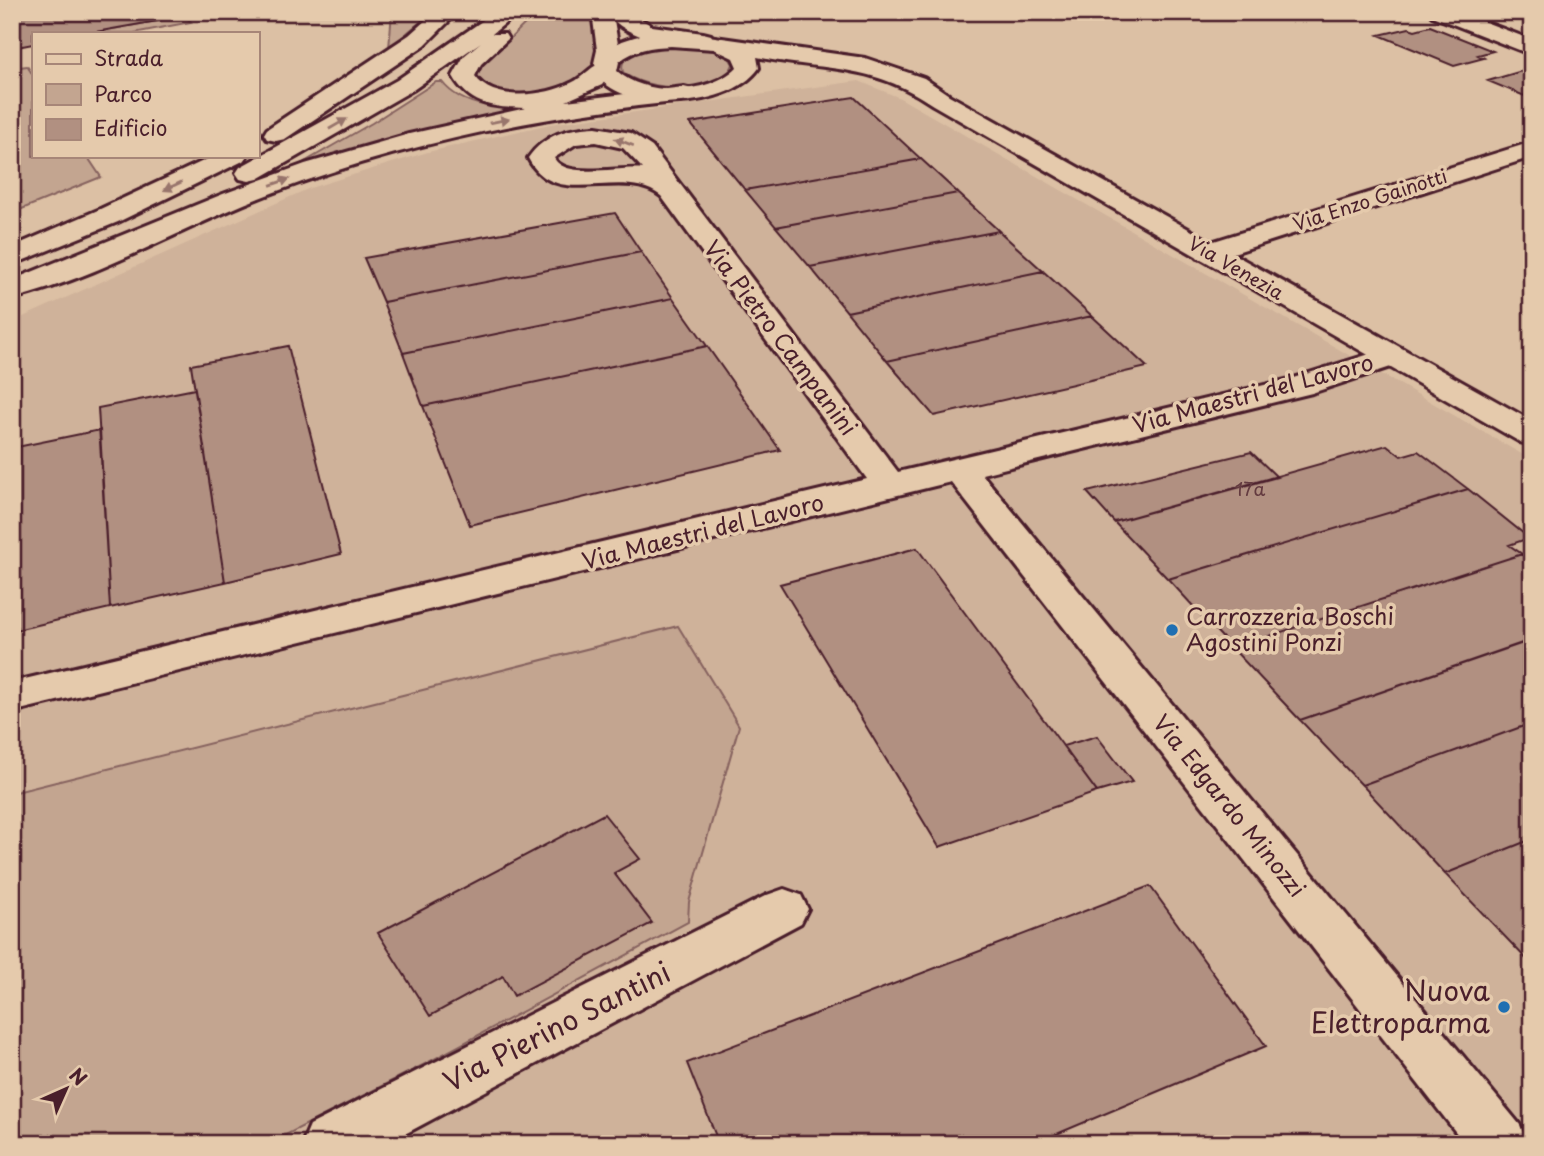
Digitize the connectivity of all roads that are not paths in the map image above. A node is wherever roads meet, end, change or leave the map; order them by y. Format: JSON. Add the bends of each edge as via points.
{"nodes":[{"id":1,"x":449,"y":12,"type":"edge"},
{"id":2,"x":473,"y":12,"type":"edge"},
{"id":3,"x":509,"y":12,"type":"edge"},
{"id":4,"x":528,"y":12,"type":"edge"},
{"id":5,"x":602,"y":12,"type":"edge"},
{"id":6,"x":618,"y":12,"type":"edge"},
{"id":7,"x":1439,"y":12,"type":"edge"},
{"id":8,"x":708,"y":41,"type":"junction"},
{"id":9,"x":1532,"y":48,"type":"edge"},
{"id":10,"x":605,"y":65,"type":"junction"},
{"id":11,"x":727,"y":86,"type":"junction"},
{"id":12,"x":684,"y":94,"type":"junction"},
{"id":13,"x":941,"y":100,"type":"junction"},
{"id":14,"x":267,"y":139,"type":"edge"},
{"id":15,"x":1532,"y":149,"type":"edge"},
{"id":16,"x":230,"y":158,"type":"edge"},
{"id":17,"x":670,"y":190,"type":"dead end"},
{"id":18,"x":1208,"y":252,"type":"junction"},
{"id":19,"x":12,"y":257,"type":"edge"},
{"id":20,"x":12,"y":282,"type":"edge"},
{"id":21,"x":12,"y":290,"type":"edge"},
{"id":22,"x":1392,"y":355,"type":"junction"},
{"id":23,"x":1532,"y":435,"type":"edge"},
{"id":24,"x":959,"y":469,"type":"junction"},
{"id":25,"x":890,"y":486,"type":"junction"},
{"id":26,"x":12,"y":698,"type":"edge"},
{"id":27,"x":784,"y":909,"type":"dead end"},
{"id":28,"x":330,"y":1144,"type":"edge"},
{"id":29,"x":1500,"y":1144,"type":"edge"}],
"edges":[{"from":1,"to":14,"type":"main road","via":[[417,40]]},
{"from":2,"to":14,"type":"main road","via":[[383,73]]},
{"from":20,"to":3,"type":"main road","one_way":true,"via":[[149,222],[303,144],[405,85]]},
{"from":4,"to":10,"type":"main road","via":[[472,61],[464,76],[470,88],[500,99],[554,97],[592,83]]},
{"from":5,"to":10,"type":"main road","via":[[608,43]]},
{"from":6,"to":8,"type":"main road","via":[[642,29]]},
{"from":7,"to":9,"type":"main road"},
{"from":8,"to":10,"type":"main road","name":"Via Venezia","via":[[669,39],[636,44],[620,50]]},
{"from":8,"to":11,"type":"main road","name":"Via Venezia","via":[[738,51],[749,64],[746,73]]},
{"from":8,"to":13,"type":"main road","name":"Via Venezia","via":[[865,65],[916,83]]},
{"from":10,"to":12,"type":"main road","name":"Via Venezia","via":[[608,77],[627,88]]},
{"from":11,"to":12,"type":"main road","name":"Via Venezia"},
{"from":11,"to":13,"type":"main road","name":"Via Venezia","via":[[785,68],[824,65],[863,72]]},
{"from":21,"to":12,"type":"main road","one_way":true,"via":[[263,188],[365,155],[546,112]]},
{"from":13,"to":18,"type":"main road","name":"Via Venezia"},
{"from":15,"to":18,"type":"main road","name":"Via Enzo Gainotti"},
{"from":16,"to":19,"type":"main road","one_way":true},
{"from":17,"to":25,"type":"main road","name":"Via Pietro Campanini"},
{"from":18,"to":22,"type":"main road","name":"Via Venezia"},
{"from":22,"to":23,"type":"main road","name":"Via Venezia"},
{"from":22,"to":24,"type":"main road","name":"Via Maestri del Lavoro","via":[[1300,386]]},
{"from":24,"to":25,"type":"main road","name":"Via Maestri del Lavoro"},
{"from":24,"to":29,"type":"main road","name":"Via Edgardo Minozzi"},
{"from":25,"to":26,"type":"main road","name":"Via Maestri del Lavoro"},
{"from":27,"to":28,"type":"main road","name":"Via Pierino Santini"}]}
